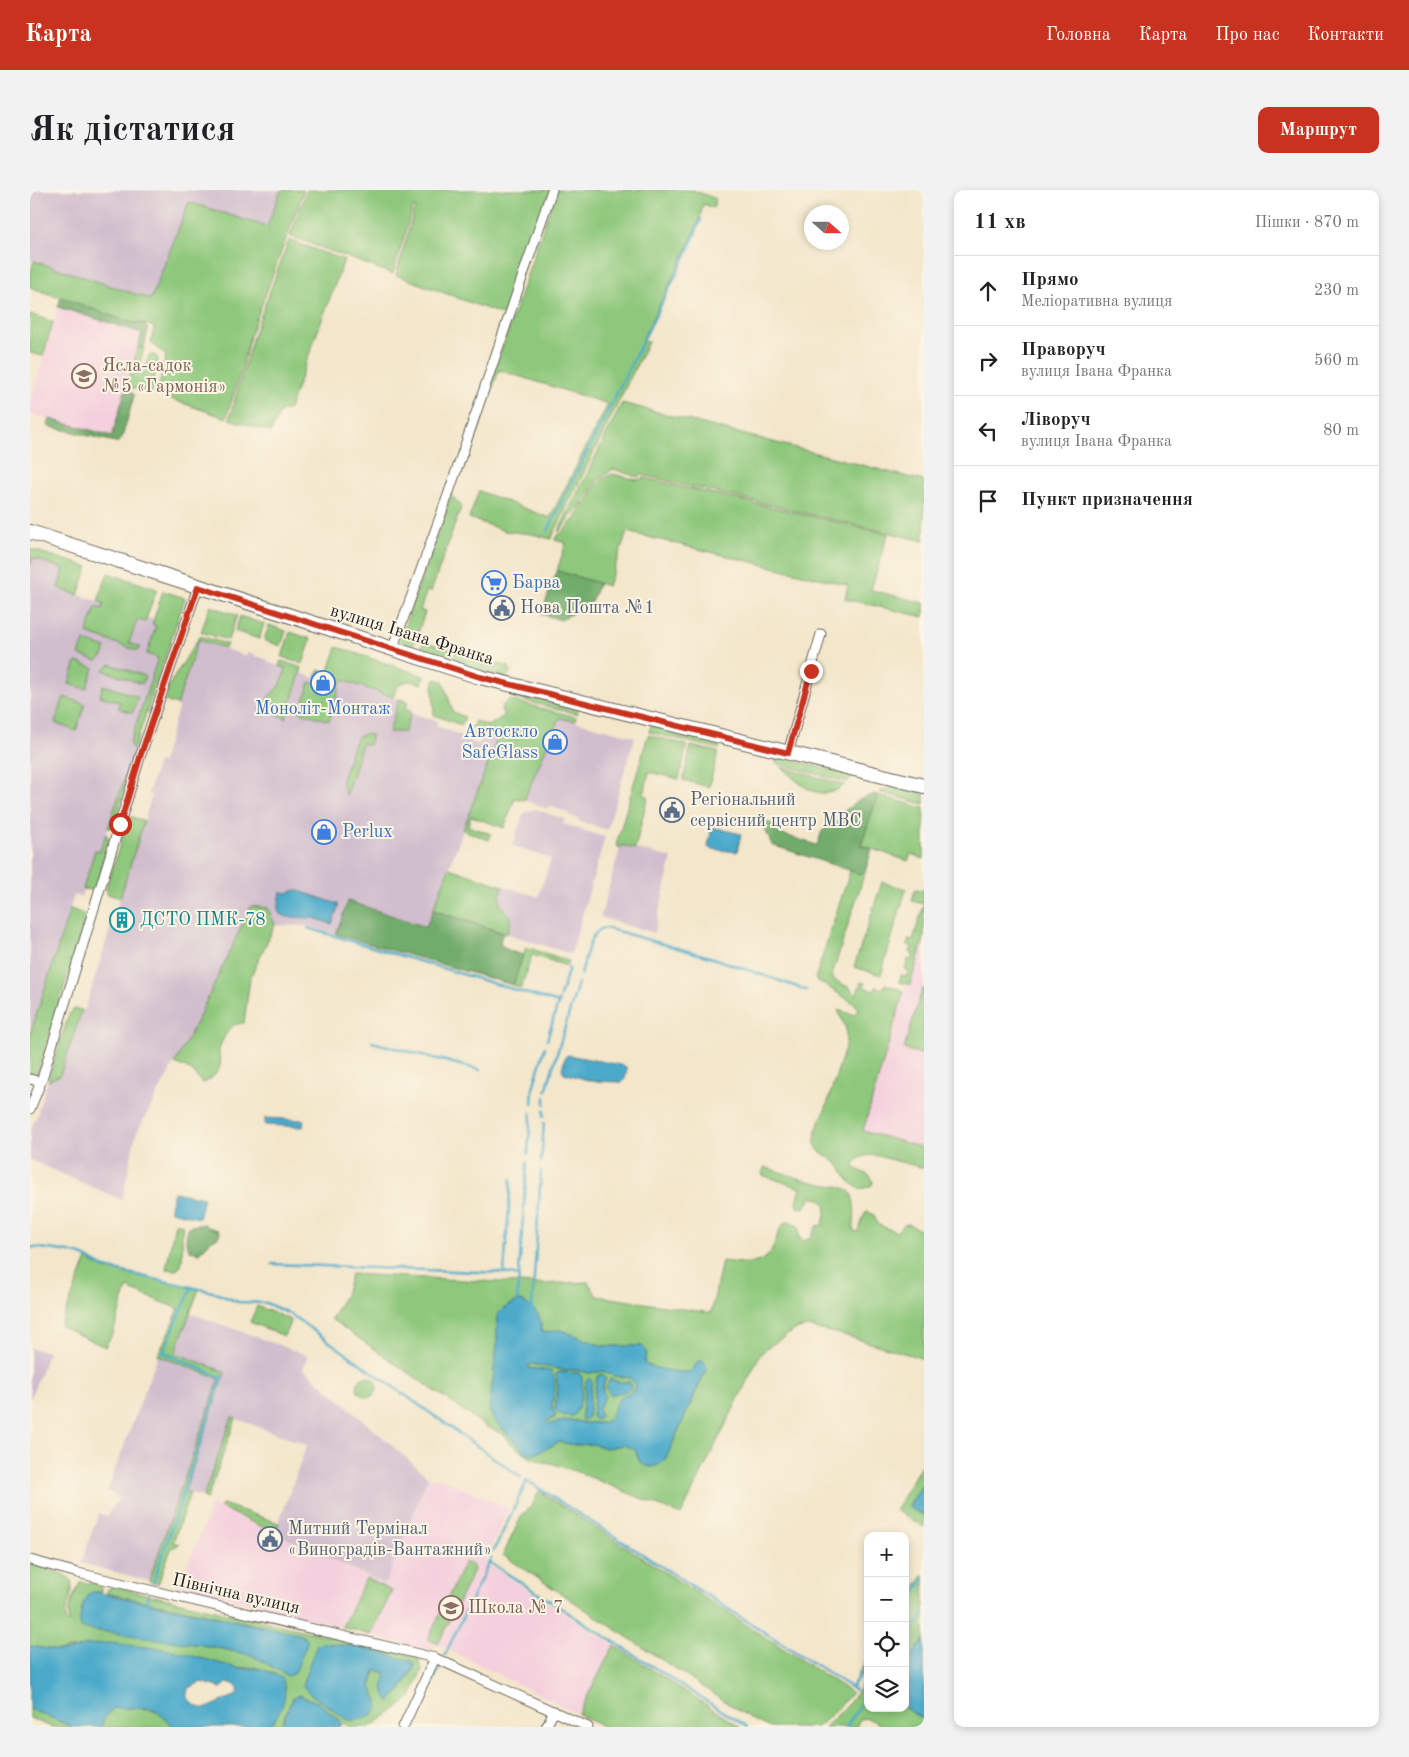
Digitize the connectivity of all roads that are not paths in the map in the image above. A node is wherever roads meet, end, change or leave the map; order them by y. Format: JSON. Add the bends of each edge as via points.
{"nodes":[{"id":1,"x":552,"y":190,"type":"edge"},
{"id":2,"x":30,"y":532,"type":"edge"},
{"id":3,"x":198,"y":587,"type":"junction"},
{"id":4,"x":821,"y":634,"type":"dead end"},
{"id":5,"x":392,"y":650,"type":"junction"},
{"id":6,"x":788,"y":753,"type":"junction"},
{"id":7,"x":924,"y":786,"type":"edge"},
{"id":8,"x":30,"y":1079,"type":"edge"},
{"id":9,"x":41,"y":1082,"type":"junction"},
{"id":10,"x":30,"y":1089,"type":"edge"},
{"id":11,"x":31,"y":1106,"type":"edge"},
{"id":12,"x":30,"y":1560,"type":"edge"},
{"id":13,"x":436,"y":1658,"type":"junction"},
{"id":14,"x":554,"y":1711,"type":"junction"},
{"id":15,"x":403,"y":1727,"type":"edge"},
{"id":16,"x":546,"y":1727,"type":"edge"},
{"id":17,"x":588,"y":1727,"type":"edge"}],
"edges":[{"from":1,"to":5,"type":"street"},
{"from":2,"to":3,"type":"main road","name":"вулиця Івана Франка"},
{"from":3,"to":5,"type":"main road","name":"вулиця Івана Франка"},
{"from":3,"to":9,"type":"street","via":[[141,754]]},
{"from":4,"to":6,"type":"street"},
{"from":5,"to":6,"type":"main road","name":"вулиця Івана Франка","via":[[511,685]]},
{"from":6,"to":7,"type":"main road","name":"вулиця Івана Франка"},
{"from":8,"to":9,"type":"street"},
{"from":9,"to":11,"type":"street"},
{"from":10,"to":11,"type":"street"},
{"from":12,"to":13,"type":"street","name":"Північна вулиця"},
{"from":13,"to":14,"type":"street","name":"Північна вулиця"},
{"from":13,"to":15,"type":"street"},
{"from":14,"to":16,"type":"street"},
{"from":14,"to":17,"type":"street","name":"Північна вулиця"}]}
